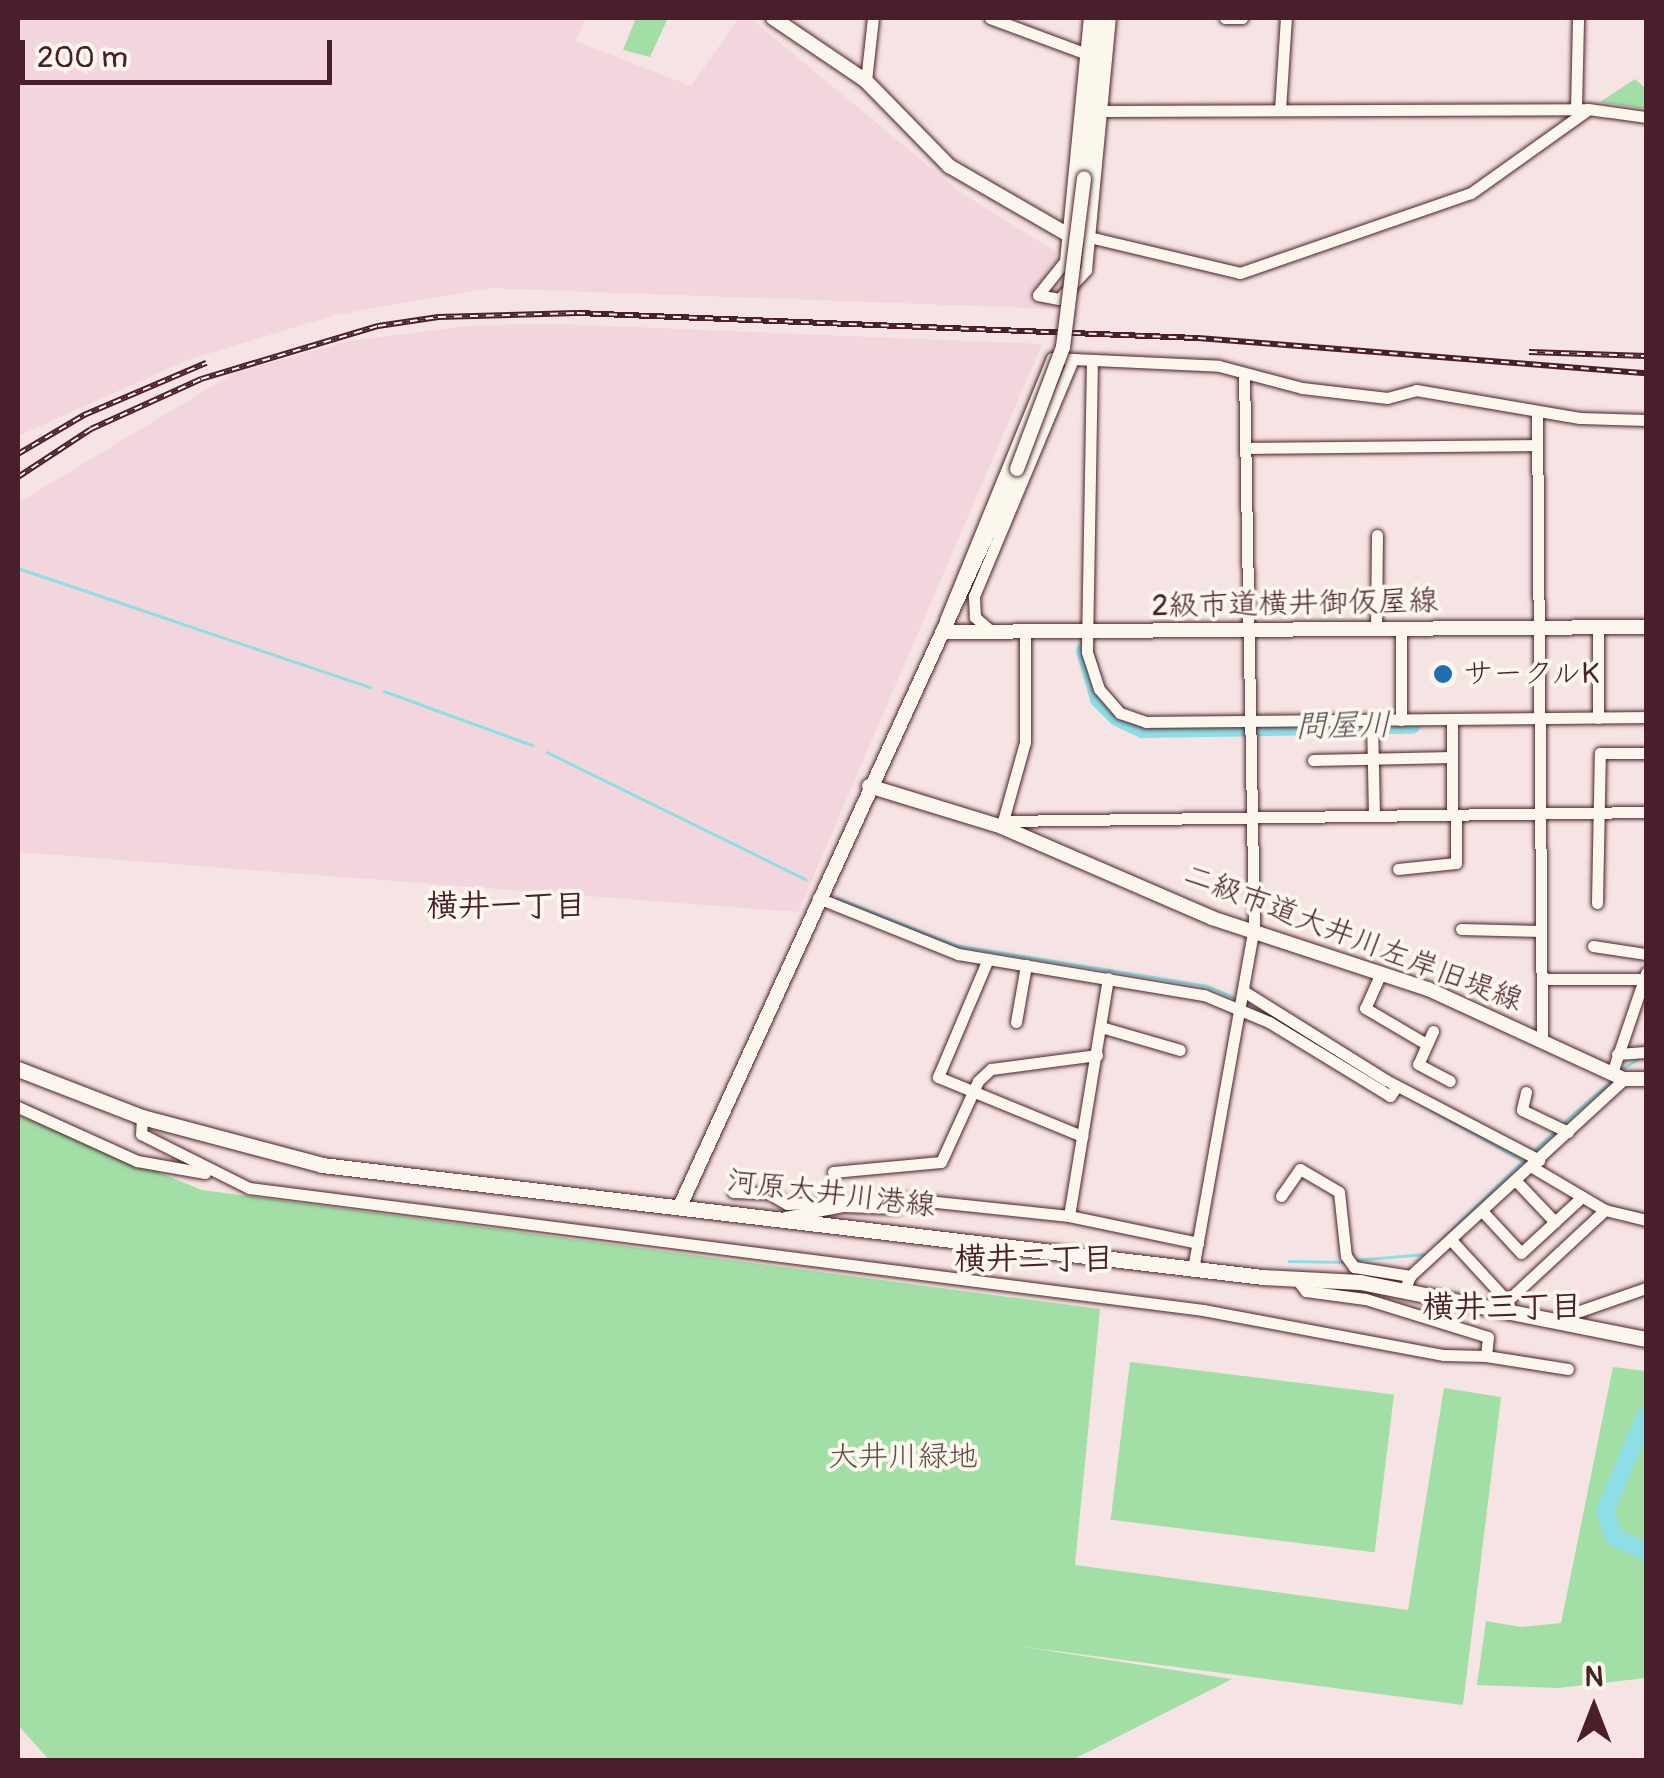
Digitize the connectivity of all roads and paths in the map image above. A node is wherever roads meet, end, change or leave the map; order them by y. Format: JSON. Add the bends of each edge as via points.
{"nodes":[{"id":1,"x":773,"y":18,"type":"edge"},
{"id":2,"x":873,"y":18,"type":"edge"},
{"id":3,"x":990,"y":18,"type":"edge"},
{"id":4,"x":1089,"y":18,"type":"edge"},
{"id":5,"x":1100,"y":18,"type":"edge"},
{"id":6,"x":1110,"y":18,"type":"edge"},
{"id":7,"x":1225,"y":18,"type":"edge"},
{"id":8,"x":1242,"y":18,"type":"edge"},
{"id":9,"x":1286,"y":18,"type":"edge"},
{"id":10,"x":1578,"y":18,"type":"edge"},
{"id":11,"x":1084,"y":54,"type":"junction"},
{"id":12,"x":866,"y":81,"type":"junction"},
{"id":13,"x":1582,"y":109,"type":"junction"},
{"id":14,"x":1280,"y":110,"type":"junction"},
{"id":15,"x":1103,"y":111,"type":"junction"},
{"id":16,"x":1646,"y":117,"type":"edge"},
{"id":17,"x":1068,"y":234,"type":"junction"},
{"id":18,"x":1090,"y":237,"type":"junction"},
{"id":19,"x":1072,"y":360,"type":"junction"},
{"id":20,"x":1092,"y":360,"type":"junction"},
{"id":21,"x":1244,"y":374,"type":"junction"},
{"id":22,"x":1537,"y":411,"type":"junction"},
{"id":23,"x":1646,"y":420,"type":"edge"},
{"id":24,"x":1537,"y":445,"type":"junction"},
{"id":25,"x":1247,"y":448,"type":"junction"},
{"id":26,"x":1377,"y":535,"type":"dead end"},
{"id":27,"x":1646,"y":627,"type":"edge"},
{"id":28,"x":1598,"y":628,"type":"junction"},
{"id":29,"x":1538,"y":629,"type":"junction"},
{"id":30,"x":1376,"y":630,"type":"junction"},
{"id":31,"x":1402,"y":630,"type":"junction"},
{"id":32,"x":944,"y":632,"type":"junction"},
{"id":33,"x":1252,"y":632,"type":"junction"},
{"id":34,"x":1087,"y":634,"type":"junction"},
{"id":35,"x":996,"y":635,"type":"junction"},
{"id":36,"x":1026,"y":635,"type":"junction"},
{"id":37,"x":1646,"y":717,"type":"edge"},
{"id":38,"x":1540,"y":718,"type":"junction"},
{"id":39,"x":1598,"y":718,"type":"junction"},
{"id":40,"x":1452,"y":719,"type":"junction"},
{"id":41,"x":1372,"y":720,"type":"junction"},
{"id":42,"x":1402,"y":720,"type":"junction"},
{"id":43,"x":1252,"y":721,"type":"junction"},
{"id":44,"x":1646,"y":753,"type":"edge"},
{"id":45,"x":1452,"y":757,"type":"junction"},
{"id":46,"x":1372,"y":758,"type":"junction"},
{"id":47,"x":1313,"y":760,"type":"dead end"},
{"id":48,"x":869,"y":786,"type":"junction"},
{"id":49,"x":1646,"y":812,"type":"edge"},
{"id":50,"x":1598,"y":813,"type":"junction"},
{"id":51,"x":1540,"y":814,"type":"junction"},
{"id":52,"x":1454,"y":815,"type":"junction"},
{"id":53,"x":1374,"y":816,"type":"junction"},
{"id":54,"x":1252,"y":818,"type":"junction"},
{"id":55,"x":1002,"y":824,"type":"junction"},
{"id":56,"x":1398,"y":869,"type":"dead end"},
{"id":57,"x":818,"y":898,"type":"junction"},
{"id":58,"x":1598,"y":903,"type":"dead end"},
{"id":59,"x":1254,"y":928,"type":"junction"},
{"id":60,"x":1460,"y":929,"type":"dead end"},
{"id":61,"x":1541,"y":931,"type":"junction"},
{"id":62,"x":1592,"y":946,"type":"dead end"},
{"id":63,"x":1646,"y":954,"type":"edge"},
{"id":64,"x":988,"y":959,"type":"junction"},
{"id":65,"x":1026,"y":965,"type":"junction"},
{"id":66,"x":1380,"y":974,"type":"junction"},
{"id":67,"x":1646,"y":977,"type":"edge"},
{"id":68,"x":1108,"y":978,"type":"junction"},
{"id":69,"x":1542,"y":980,"type":"junction"},
{"id":70,"x":1245,"y":993,"type":"junction"},
{"id":71,"x":1242,"y":1010,"type":"junction"},
{"id":72,"x":1016,"y":1022,"type":"dead end"},
{"id":73,"x":1101,"y":1027,"type":"junction"},
{"id":74,"x":1433,"y":1032,"type":"dead end"},
{"id":75,"x":1303,"y":1034,"type":"junction"},
{"id":76,"x":1542,"y":1040,"type":"junction"},
{"id":77,"x":1426,"y":1044,"type":"junction"},
{"id":78,"x":1180,"y":1050,"type":"dead end"},
{"id":79,"x":1646,"y":1052,"type":"edge"},
{"id":80,"x":1618,"y":1054,"type":"junction"},
{"id":81,"x":1096,"y":1055,"type":"junction"},
{"id":82,"x":18,"y":1069,"type":"edge"},
{"id":83,"x":1618,"y":1076,"type":"junction"},
{"id":84,"x":1646,"y":1078,"type":"edge"},
{"id":85,"x":1450,"y":1081,"type":"dead end"},
{"id":86,"x":973,"y":1092,"type":"junction"},
{"id":87,"x":1526,"y":1092,"type":"dead end"},
{"id":88,"x":18,"y":1107,"type":"edge"},
{"id":89,"x":142,"y":1117,"type":"junction"},
{"id":90,"x":1568,"y":1132,"type":"junction"},
{"id":91,"x":1082,"y":1136,"type":"junction"},
{"id":92,"x":1536,"y":1164,"type":"junction"},
{"id":93,"x":833,"y":1172,"type":"dead end"},
{"id":94,"x":209,"y":1173,"type":"junction"},
{"id":95,"x":1516,"y":1182,"type":"junction"},
{"id":96,"x":733,"y":1192,"type":"dead end"},
{"id":97,"x":1281,"y":1196,"type":"dead end"},
{"id":98,"x":1582,"y":1197,"type":"junction"},
{"id":99,"x":908,"y":1199,"type":"junction"},
{"id":100,"x":681,"y":1204,"type":"junction"},
{"id":101,"x":1604,"y":1210,"type":"junction"},
{"id":102,"x":1482,"y":1212,"type":"junction"},
{"id":103,"x":1068,"y":1216,"type":"junction"},
{"id":104,"x":785,"y":1217,"type":"junction"},
{"id":105,"x":1646,"y":1220,"type":"edge"},
{"id":106,"x":1555,"y":1222,"type":"junction"},
{"id":107,"x":1451,"y":1240,"type":"junction"},
{"id":108,"x":1198,"y":1243,"type":"junction"},
{"id":109,"x":1193,"y":1268,"type":"junction"},
{"id":110,"x":1297,"y":1280,"type":"junction"},
{"id":111,"x":1407,"y":1283,"type":"junction"},
{"id":112,"x":1646,"y":1288,"type":"edge"},
{"id":113,"x":1580,"y":1312,"type":"dead end"},
{"id":114,"x":1646,"y":1339,"type":"edge"},
{"id":115,"x":1486,"y":1356,"type":"junction"},
{"id":116,"x":1568,"y":1369,"type":"dead end"}],
"edges":[{"from":1,"to":12,"type":"street"},
{"from":2,"to":12,"type":"street"},
{"from":3,"to":11,"type":"street"},
{"from":4,"to":11,"type":"street"},
{"from":5,"to":32,"type":"street","bridge":true,"via":[[1063,347],[1018,469]]},
{"from":6,"to":15,"type":"street"},
{"from":7,"to":8,"type":"street"},
{"from":9,"to":14,"type":"street"},
{"from":10,"to":13,"type":"street"},
{"from":11,"to":17,"type":"street"},
{"from":12,"to":17,"type":"street","via":[[949,166]]},
{"from":13,"to":14,"type":"street"},
{"from":13,"to":16,"type":"street"},
{"from":13,"to":18,"type":"street","via":[[1471,192],[1240,272]]},
{"from":14,"to":15,"type":"street"},
{"from":15,"to":18,"type":"street"},
{"from":17,"to":18,"type":"street"},
{"from":17,"to":18,"type":"street","via":[[1059,275],[1038,295],[1059,299],[1082,278]]},
{"from":19,"to":20,"type":"street"},
{"from":19,"to":32,"type":"street","via":[[1052,358],[947,602]]},
{"from":19,"to":35,"type":"street","via":[[974,596],[975,616]]},
{"from":20,"to":21,"type":"street","via":[[1219,366]]},
{"from":20,"to":34,"type":"street"},
{"from":21,"to":22,"type":"street","via":[[1302,388],[1388,398],[1416,390]]},
{"from":21,"to":25,"type":"street"},
{"from":22,"to":23,"type":"street"},
{"from":22,"to":24,"type":"street"},
{"from":24,"to":25,"type":"street"},
{"from":24,"to":29,"type":"street"},
{"from":25,"to":33,"type":"street"},
{"from":26,"to":30,"type":"street"},
{"from":27,"to":28,"type":"street","name":"2級市道横井御仮屋線"},
{"from":28,"to":29,"type":"street","name":"2級市道横井御仮屋線"},
{"from":28,"to":39,"type":"street"},
{"from":29,"to":31,"type":"street","name":"2級市道横井御仮屋線"},
{"from":29,"to":38,"type":"street"},
{"from":30,"to":31,"type":"street","name":"2級市道横井御仮屋線"},
{"from":30,"to":33,"type":"street","name":"2級市道横井御仮屋線"},
{"from":31,"to":42,"type":"street"},
{"from":32,"to":35,"type":"street","name":"2級市道横井御仮屋線"},
{"from":32,"to":48,"type":"street"},
{"from":33,"to":34,"type":"street","name":"2級市道横井御仮屋線"},
{"from":33,"to":43,"type":"street"},
{"from":34,"to":36,"type":"street","name":"2級市道横井御仮屋線"},
{"from":34,"to":43,"type":"street","via":[[1092,676],[1120,714],[1146,722]]},
{"from":35,"to":36,"type":"street","name":"2級市道横井御仮屋線"},
{"from":36,"to":55,"type":"street","via":[[1026,742]]},
{"from":37,"to":39,"type":"street"},
{"from":38,"to":39,"type":"street"},
{"from":38,"to":40,"type":"street"},
{"from":38,"to":51,"type":"street"},
{"from":40,"to":42,"type":"street"},
{"from":40,"to":45,"type":"street"},
{"from":41,"to":42,"type":"street"},
{"from":41,"to":43,"type":"street"},
{"from":41,"to":46,"type":"street"},
{"from":43,"to":54,"type":"street"},
{"from":44,"to":50,"type":"street","via":[[1600,754]]},
{"from":45,"to":46,"type":"street"},
{"from":45,"to":52,"type":"street"},
{"from":46,"to":47,"type":"street"},
{"from":46,"to":53,"type":"street"},
{"from":48,"to":55,"type":"street","name":"二級市道大井川左岸旧堤線"},
{"from":48,"to":57,"type":"street"},
{"from":49,"to":50,"type":"street"},
{"from":50,"to":51,"type":"street"},
{"from":50,"to":58,"type":"street"},
{"from":51,"to":52,"type":"street"},
{"from":51,"to":61,"type":"street"},
{"from":52,"to":53,"type":"street"},
{"from":52,"to":56,"type":"street","via":[[1456,862]]},
{"from":53,"to":54,"type":"street"},
{"from":54,"to":55,"type":"street"},
{"from":54,"to":59,"type":"street"},
{"from":55,"to":59,"type":"street","name":"二級市道大井川左岸旧堤線","via":[[1212,918]]},
{"from":57,"to":64,"type":"street","via":[[958,954]]},
{"from":57,"to":100,"type":"street"},
{"from":59,"to":66,"type":"street","name":"二級市道大井川左岸旧堤線"},
{"from":59,"to":70,"type":"street"},
{"from":60,"to":61,"type":"street"},
{"from":61,"to":69,"type":"street"},
{"from":62,"to":63,"type":"street"},
{"from":64,"to":65,"type":"street"},
{"from":64,"to":86,"type":"street","via":[[938,1076]]},
{"from":65,"to":68,"type":"street"},
{"from":65,"to":72,"type":"street"},
{"from":66,"to":76,"type":"street","name":"二級市道大井川左岸旧堤線"},
{"from":66,"to":77,"type":"street","via":[[1365,1008]]},
{"from":67,"to":69,"type":"street"},
{"from":67,"to":80,"type":"street"},
{"from":68,"to":71,"type":"street","via":[[1204,995]]},
{"from":68,"to":73,"type":"street"},
{"from":69,"to":76,"type":"street"},
{"from":70,"to":71,"type":"street"},
{"from":70,"to":75,"type":"street"},
{"from":71,"to":75,"type":"street"},
{"from":71,"to":108,"type":"street"},
{"from":73,"to":78,"type":"street"},
{"from":73,"to":81,"type":"street"},
{"from":74,"to":77,"type":"street"},
{"from":75,"to":92,"type":"street","via":[[1393,1091]]},
{"from":76,"to":83,"type":"street","name":"二級市道大井川左岸旧堤線"},
{"from":77,"to":85,"type":"street","via":[[1418,1064]]},
{"from":79,"to":80,"type":"street"},
{"from":80,"to":83,"type":"street"},
{"from":81,"to":86,"type":"street","via":[[1006,1063]]},
{"from":81,"to":91,"type":"street"},
{"from":82,"to":89,"type":"main road","name":"河原大井川港線"},
{"from":83,"to":84,"type":"street","name":"二級市道大井川左岸旧堤線"},
{"from":83,"to":90,"type":"street"},
{"from":86,"to":91,"type":"street"},
{"from":86,"to":93,"type":"street","via":[[942,1162]]},
{"from":87,"to":90,"type":"street","via":[[1522,1110]]},
{"from":88,"to":94,"type":"street","via":[[137,1161]]},
{"from":89,"to":94,"type":"street","via":[[141,1134]]},
{"from":89,"to":100,"type":"main road","name":"河原大井川港線","via":[[322,1165]]},
{"from":90,"to":92,"type":"street"},
{"from":91,"to":103,"type":"street"},
{"from":92,"to":95,"type":"street"},
{"from":92,"to":98,"type":"street"},
{"from":94,"to":115,"type":"street","via":[[249,1188],[416,1213],[1202,1310],[1444,1355]]},
{"from":95,"to":102,"type":"street"},
{"from":95,"to":106,"type":"street"},
{"from":96,"to":99,"type":"street","via":[[768,1193],[787,1204]]},
{"from":97,"to":111,"type":"street","via":[[1300,1169],[1339,1192],[1346,1256],[1354,1267]]},
{"from":98,"to":101,"type":"street"},
{"from":98,"to":106,"type":"street"},
{"from":99,"to":103,"type":"street"},
{"from":99,"to":104,"type":"street","via":[[896,1208],[844,1206]]},
{"from":100,"to":104,"type":"main road","name":"河原大井川港線"},
{"from":101,"to":105,"type":"street"},
{"from":101,"to":107,"type":"street","via":[[1507,1301]]},
{"from":102,"to":106,"type":"street","via":[[1521,1254]]},
{"from":102,"to":107,"type":"street"},
{"from":103,"to":108,"type":"street"},
{"from":104,"to":109,"type":"main road","name":"河原大井川港線"},
{"from":107,"to":111,"type":"street"},
{"from":108,"to":109,"type":"street"},
{"from":109,"to":110,"type":"main road","name":"河原大井川港線"},
{"from":110,"to":111,"type":"main road","name":"河原大井川港線"},
{"from":110,"to":115,"type":"street","via":[[1306,1291],[1365,1299],[1488,1337]]},
{"from":111,"to":114,"type":"main road","name":"河原大井川港線"},
{"from":112,"to":113,"type":"street"},
{"from":115,"to":116,"type":"street"}]}
